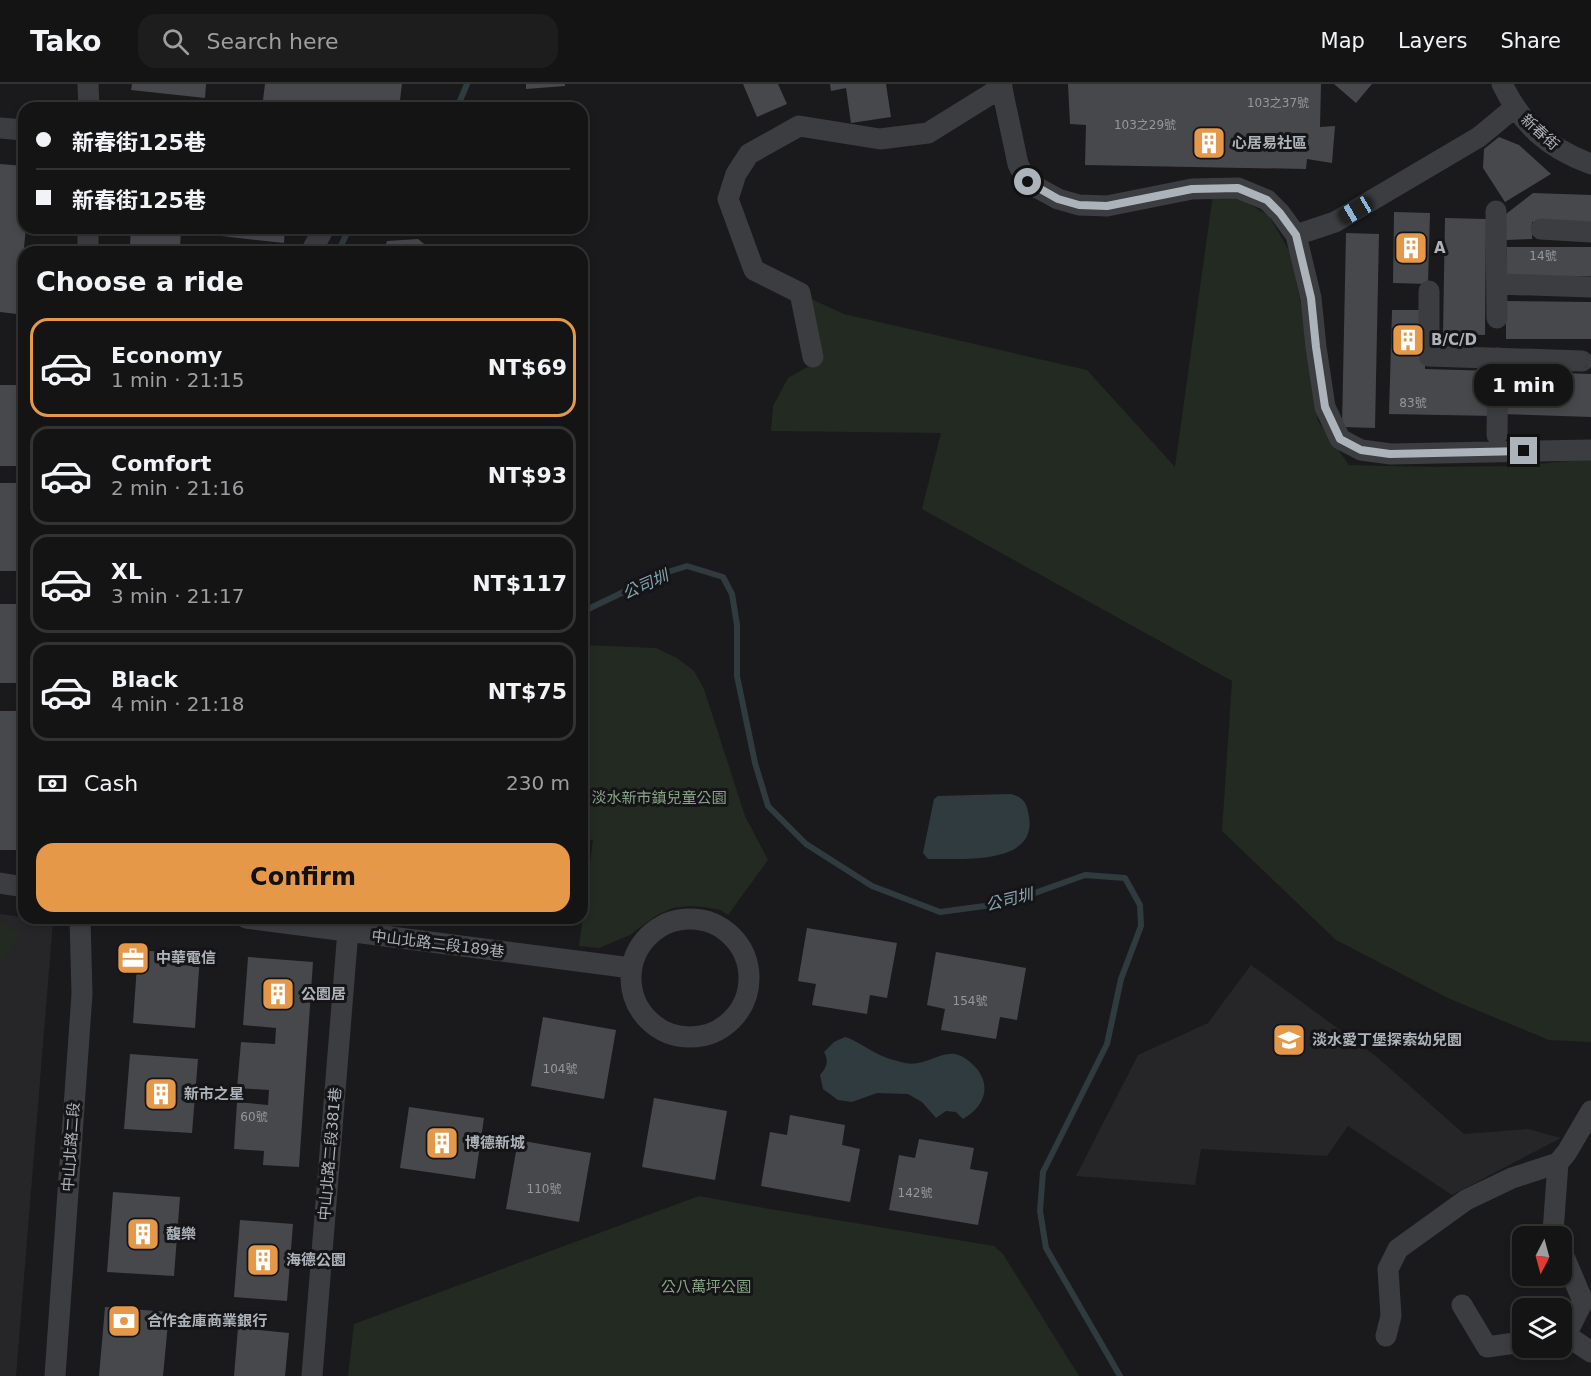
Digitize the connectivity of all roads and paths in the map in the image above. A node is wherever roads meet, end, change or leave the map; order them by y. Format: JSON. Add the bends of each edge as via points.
{"nodes":[{"id":1,"x":88,"y":84,"type":"edge"},
{"id":2,"x":1502,"y":84,"type":"edge"},
{"id":3,"x":1002,"y":86,"type":"edge"},
{"id":4,"x":89,"y":102,"type":"edge"},
{"id":5,"x":1514,"y":108,"type":"junction"},
{"id":6,"x":0,"y":128,"type":"edge"},
{"id":7,"x":18,"y":130,"type":"edge"},
{"id":8,"x":1591,"y":164,"type":"edge"},
{"id":9,"x":1496,"y":211,"type":"dead end"},
{"id":10,"x":1541,"y":229,"type":"dead end"},
{"id":11,"x":1591,"y":232,"type":"edge"},
{"id":12,"x":1296,"y":235,"type":"junction"},
{"id":13,"x":1497,"y":284,"type":"junction"},
{"id":14,"x":1591,"y":287,"type":"edge"},
{"id":15,"x":1430,"y":291,"type":"dead end"},
{"id":16,"x":1497,"y":318,"type":"dead end"},
{"id":17,"x":813,"y":357,"type":"dead end"},
{"id":18,"x":1498,"y":358,"type":"junction"},
{"id":19,"x":1582,"y":361,"type":"dead end"},
{"id":20,"x":1497,"y":435,"type":"dead end"},
{"id":21,"x":1591,"y":450,"type":"edge"},
{"id":22,"x":0,"y":883,"type":"edge"},
{"id":23,"x":18,"y":886,"type":"edge"},
{"id":24,"x":80,"y":924,"type":"edge"},
{"id":25,"x":348,"y":925,"type":"edge"},
{"id":26,"x":631,"y":968,"type":"junction"},
{"id":27,"x":1591,"y":1111,"type":"edge"},
{"id":28,"x":1558,"y":1163,"type":"junction"},
{"id":29,"x":1553,"y":1226,"type":"edge"},
{"id":30,"x":1572,"y":1275,"type":"edge"},
{"id":31,"x":1462,"y":1305,"type":"dead end"},
{"id":32,"x":1572,"y":1321,"type":"edge"},
{"id":33,"x":1386,"y":1336,"type":"dead end"},
{"id":34,"x":1572,"y":1340,"type":"edge"},
{"id":35,"x":1512,"y":1343,"type":"edge"},
{"id":36,"x":1591,"y":1352,"type":"edge"},
{"id":37,"x":55,"y":1376,"type":"edge"},
{"id":38,"x":312,"y":1376,"type":"edge"}],
"edges":[{"from":1,"to":4,"type":"street"},
{"from":2,"to":5,"type":"street","name":"新春街"},
{"from":3,"to":12,"type":"street","via":[[1018,164],[1028,182],[1041,191],[1079,205],[1107,206],[1192,189],[1238,188],[1267,200]]},
{"from":3,"to":17,"type":"street","via":[[928,133],[880,139],[799,126],[749,154],[736,174],[728,200],[754,270],[800,293]]},
{"from":5,"to":8,"type":"street","name":"新春街","via":[[1543,139],[1568,156]]},
{"from":5,"to":12,"type":"street","via":[[1479,137],[1335,222]]},
{"from":6,"to":7,"type":"street"},
{"from":9,"to":13,"type":"street"},
{"from":10,"to":11,"type":"street"},
{"from":12,"to":21,"type":"street","via":[[1311,298],[1325,407],[1340,439],[1361,450],[1390,454]]},
{"from":13,"to":14,"type":"street"},
{"from":13,"to":16,"type":"street"},
{"from":15,"to":18,"type":"street","via":[[1429,356]]},
{"from":18,"to":19,"type":"street"},
{"from":18,"to":20,"type":"street"},
{"from":22,"to":23,"type":"street"},
{"from":24,"to":37,"type":"street","name":"中山北路二段","via":[[82,994]]},
{"from":25,"to":26,"type":"street","name":"中山北路二段189巷"},
{"from":25,"to":38,"type":"street","name":"中山北路二段381巷"},
{"from":26,"to":26,"type":"street","via":[[630,988],[637,1008],[651,1024],[669,1034],[689,1038],[709,1035],[728,1025],[749,990],[750,971],[734,938],[719,926],[701,920],[682,919],[664,924],[648,935]]},
{"from":27,"to":28,"type":"street"},
{"from":28,"to":29,"type":"street"},
{"from":28,"to":33,"type":"street","via":[[1512,1178],[1466,1200],[1398,1249],[1388,1269],[1391,1316]]},
{"from":30,"to":32,"type":"street","via":[[1583,1301]]},
{"from":31,"to":35,"type":"street","via":[[1487,1347]]},
{"from":34,"to":36,"type":"street"}]}
